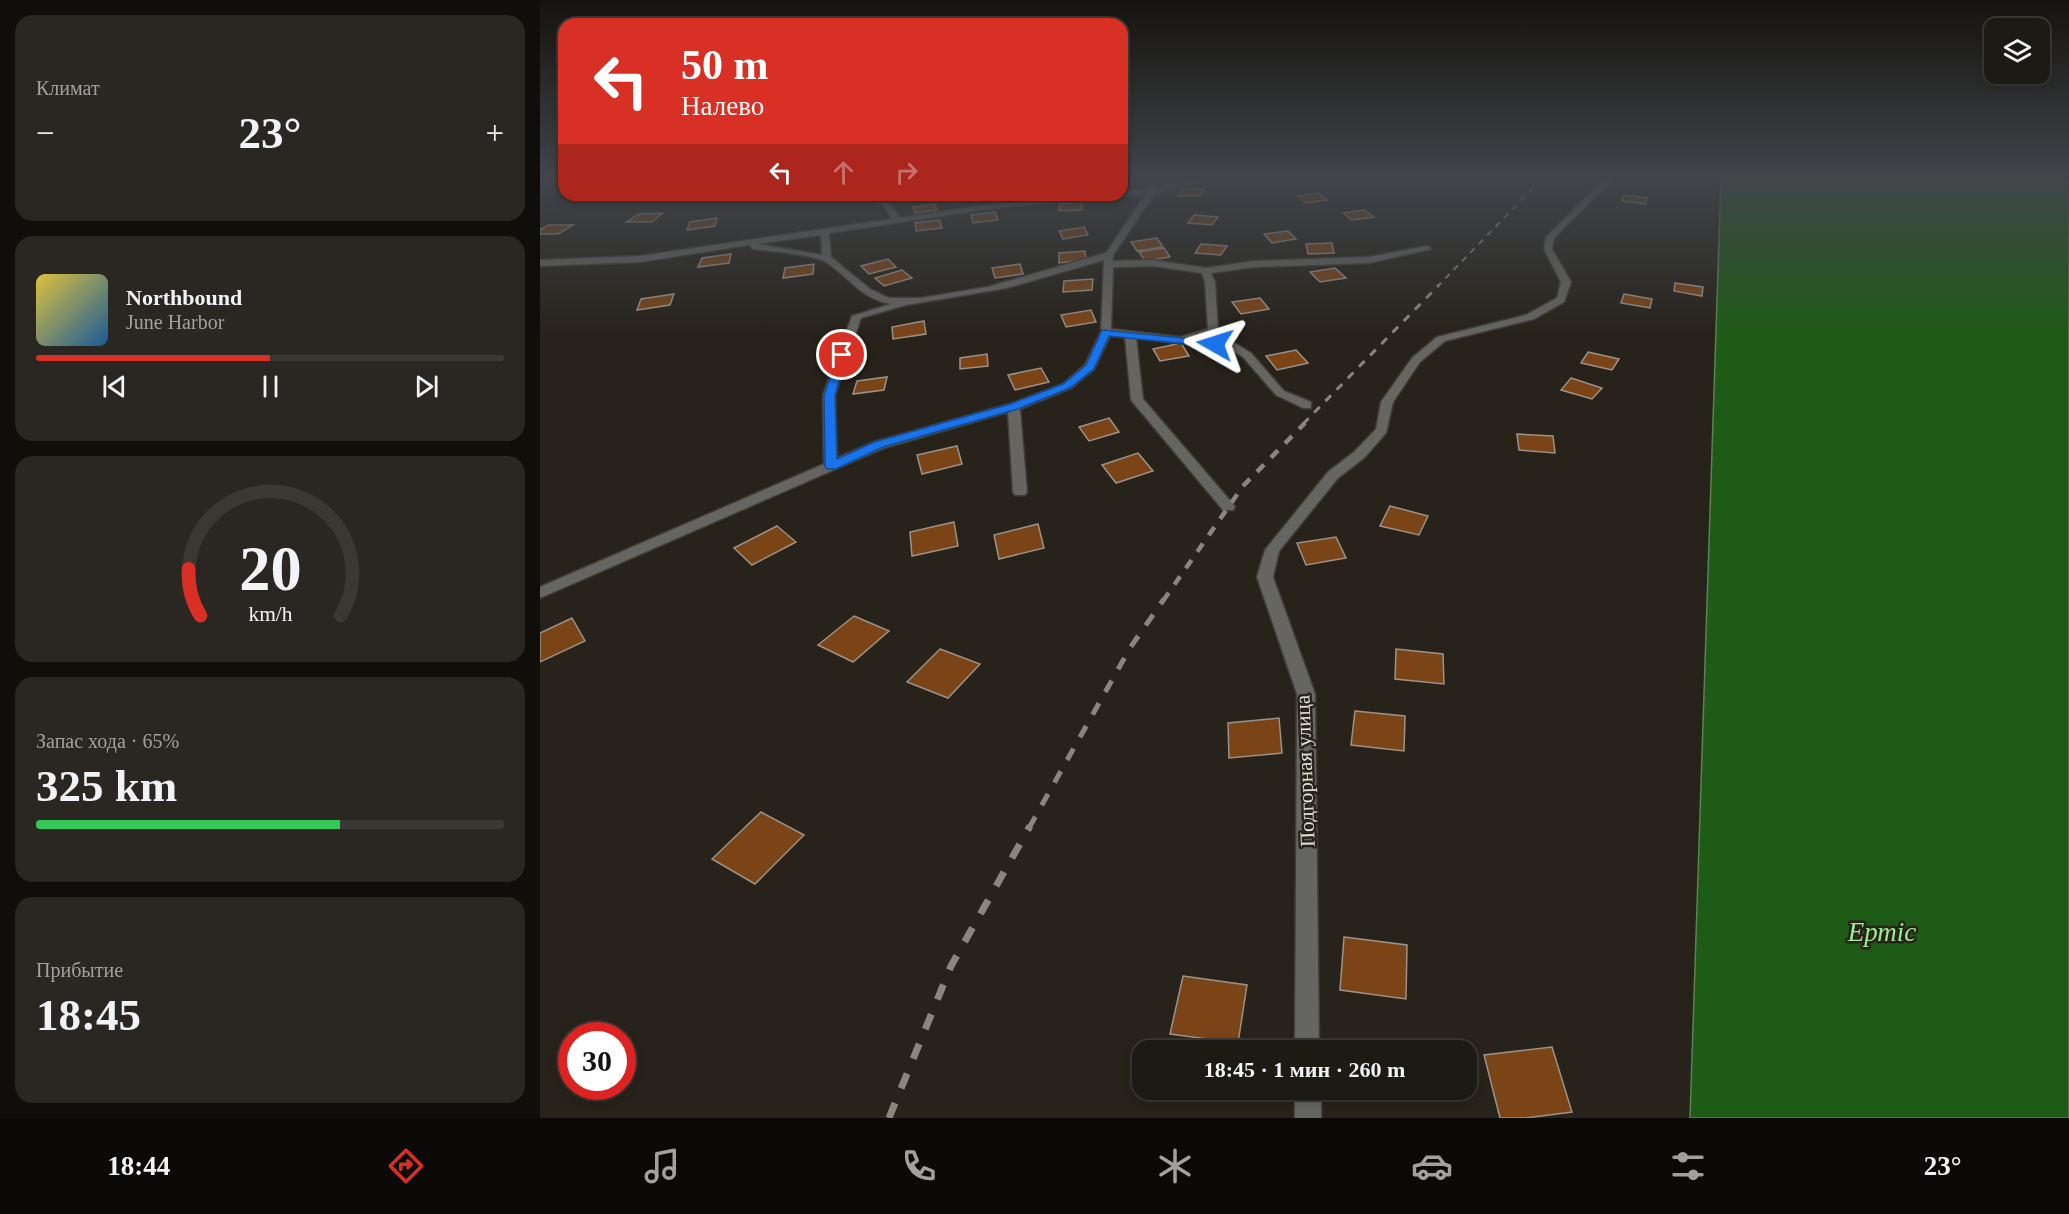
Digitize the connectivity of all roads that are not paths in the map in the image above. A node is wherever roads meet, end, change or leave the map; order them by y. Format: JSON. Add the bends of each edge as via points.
{"nodes":[{"id":1,"x":830,"y":231,"type":"edge"},
{"id":2,"x":1125,"y":231,"type":"edge"},
{"id":3,"x":1556,"y":231,"type":"edge"},
{"id":4,"x":825,"y":232,"type":"junction"},
{"id":5,"x":743,"y":244,"type":"junction"},
{"id":6,"x":1427,"y":249,"type":"dead end"},
{"id":7,"x":827,"y":258,"type":"junction"},
{"id":8,"x":1108,"y":260,"type":"junction"},
{"id":9,"x":540,"y":263,"type":"edge"},
{"id":10,"x":1206,"y":271,"type":"junction"},
{"id":11,"x":911,"y":302,"type":"junction"},
{"id":12,"x":1106,"y":332,"type":"junction"},
{"id":13,"x":1130,"y":335,"type":"junction"},
{"id":14,"x":1179,"y":340,"type":"junction"},
{"id":15,"x":1307,"y":405,"type":"dead end"},
{"id":16,"x":1014,"y":407,"type":"junction"},
{"id":17,"x":831,"y":466,"type":"junction"},
{"id":18,"x":1020,"y":492,"type":"dead end"},
{"id":19,"x":1228,"y":507,"type":"dead end"},
{"id":20,"x":540,"y":593,"type":"edge"},
{"id":21,"x":1307,"y":1040,"type":"edge"},
{"id":22,"x":1308,"y":1100,"type":"edge"},
{"id":23,"x":1308,"y":1118,"type":"edge"}],
"edges":[{"from":1,"to":4,"type":"street"},
{"from":2,"to":8,"type":"street"},
{"from":3,"to":21,"type":"street","name":"Подгорная улица","via":[[1550,237],[1548,249],[1566,282],[1561,300],[1530,316],[1441,339],[1416,360],[1387,402],[1382,430],[1333,475],[1272,550],[1265,577],[1306,694]]},
{"from":4,"to":5,"type":"street"},
{"from":4,"to":7,"type":"street"},
{"from":5,"to":7,"type":"street"},
{"from":5,"to":9,"type":"street","via":[[640,259]]},
{"from":6,"to":10,"type":"street","via":[[1369,260],[1254,264]]},
{"from":7,"to":11,"type":"street","via":[[881,299]]},
{"from":8,"to":10,"type":"street"},
{"from":8,"to":11,"type":"street","via":[[1000,287]]},
{"from":8,"to":12,"type":"street"},
{"from":10,"to":14,"type":"street","via":[[1213,331]]},
{"from":11,"to":17,"type":"street","via":[[857,315],[830,395]]},
{"from":12,"to":13,"type":"street"},
{"from":12,"to":16,"type":"street","via":[[1090,367],[1066,386]]},
{"from":13,"to":14,"type":"street"},
{"from":13,"to":19,"type":"street","via":[[1137,400]]},
{"from":14,"to":15,"type":"street","via":[[1232,346],[1247,355],[1280,393]]},
{"from":16,"to":17,"type":"street","via":[[879,445]]},
{"from":16,"to":18,"type":"street"},
{"from":17,"to":20,"type":"street"},
{"from":22,"to":23,"type":"street"}]}
